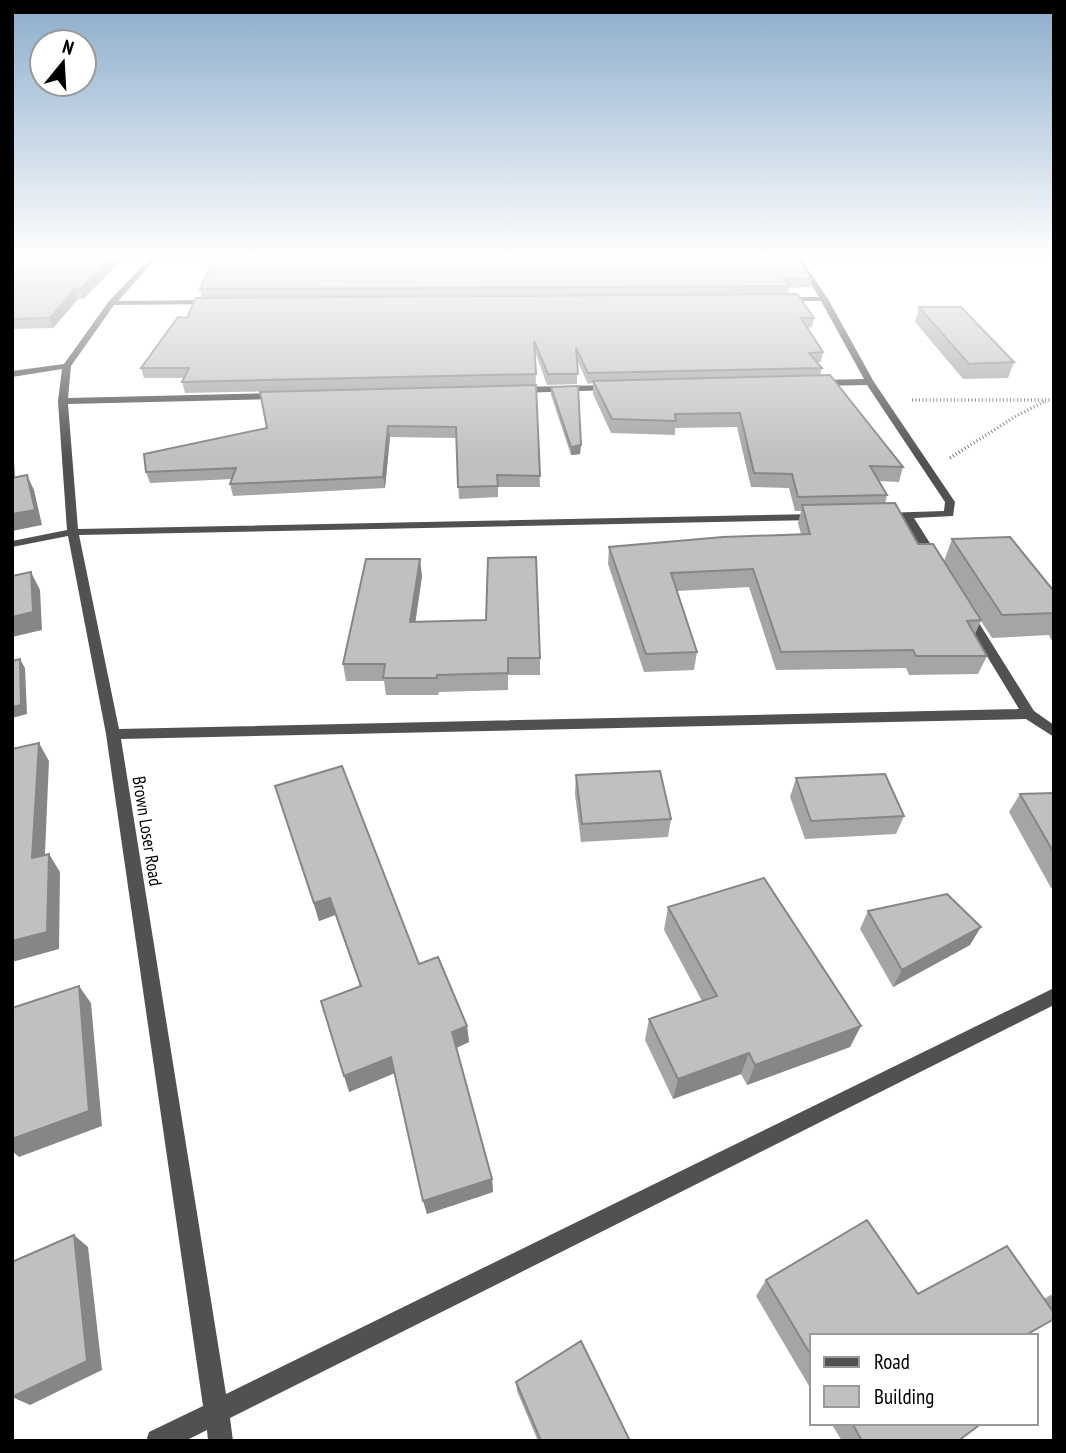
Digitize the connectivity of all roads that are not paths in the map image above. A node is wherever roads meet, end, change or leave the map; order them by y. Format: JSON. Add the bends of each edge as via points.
{"nodes":[{"id":1,"x":97,"y":324,"type":"edge"},
{"id":2,"x":838,"y":324,"type":"edge"},
{"id":3,"x":67,"y":366,"type":"junction"},
{"id":4,"x":12,"y":374,"type":"edge"},
{"id":5,"x":870,"y":382,"type":"junction"},
{"id":6,"x":814,"y":383,"type":"edge"},
{"id":7,"x":619,"y":388,"type":"edge"},
{"id":8,"x":508,"y":390,"type":"edge"},
{"id":9,"x":285,"y":396,"type":"edge"},
{"id":10,"x":63,"y":401,"type":"junction"},
{"id":11,"x":865,"y":516,"type":"edge"},
{"id":12,"x":907,"y":516,"type":"junction"},
{"id":13,"x":824,"y":517,"type":"edge"},
{"id":14,"x":73,"y":532,"type":"junction"},
{"id":15,"x":12,"y":544,"type":"edge"},
{"id":16,"x":943,"y":574,"type":"edge"},
{"id":17,"x":964,"y":609,"type":"edge"},
{"id":18,"x":1029,"y":714,"type":"junction"},
{"id":19,"x":1054,"y":732,"type":"edge"},
{"id":20,"x":113,"y":734,"type":"junction"},
{"id":21,"x":1054,"y":996,"type":"edge"},
{"id":22,"x":216,"y":1414,"type":"junction"},
{"id":23,"x":158,"y":1441,"type":"edge"},
{"id":24,"x":221,"y":1441,"type":"edge"}],
"edges":[{"from":1,"to":3,"type":"street","name":"Brown Loser Road"},
{"from":2,"to":5,"type":"street"},
{"from":3,"to":4,"type":"street"},
{"from":3,"to":10,"type":"street","name":"Brown Loser Road"},
{"from":5,"to":6,"type":"street"},
{"from":5,"to":12,"type":"street","via":[[950,502],[949,514]]},
{"from":7,"to":8,"type":"street"},
{"from":9,"to":10,"type":"street"},
{"from":10,"to":14,"type":"street","name":"Brown Loser Road"},
{"from":11,"to":12,"type":"street"},
{"from":12,"to":16,"type":"street"},
{"from":13,"to":14,"type":"street"},
{"from":14,"to":15,"type":"street"},
{"from":14,"to":20,"type":"street","name":"Brown Loser Road"},
{"from":17,"to":18,"type":"street"},
{"from":18,"to":19,"type":"street"},
{"from":18,"to":20,"type":"street"},
{"from":20,"to":22,"type":"street","name":"Brown Loser Road"},
{"from":21,"to":22,"type":"street"},
{"from":22,"to":23,"type":"street"},
{"from":22,"to":24,"type":"street","name":"Brown Loser Road"}]}
